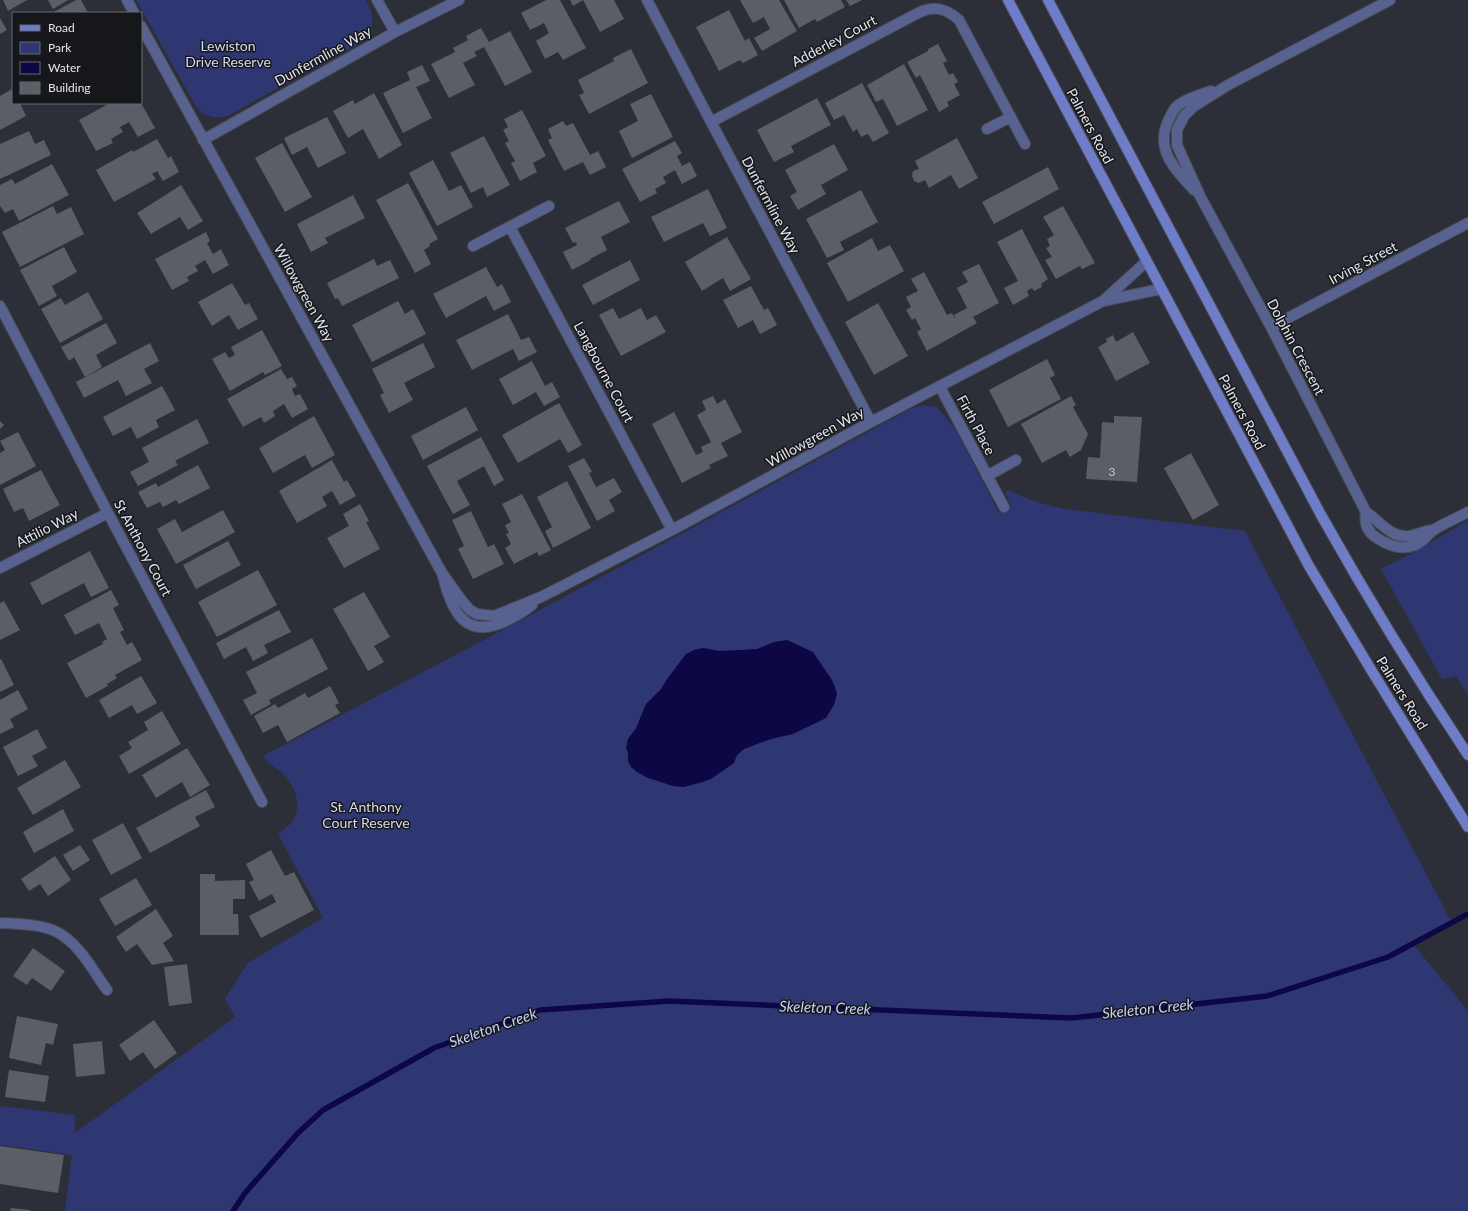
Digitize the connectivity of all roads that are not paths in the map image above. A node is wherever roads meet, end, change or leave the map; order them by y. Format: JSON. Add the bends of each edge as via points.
{"nodes":[{"id":1,"x":127,"y":0,"type":"edge"},
{"id":2,"x":377,"y":0,"type":"edge"},
{"id":3,"x":459,"y":0,"type":"edge"},
{"id":4,"x":647,"y":0,"type":"edge"},
{"id":5,"x":1008,"y":0,"type":"edge"},
{"id":6,"x":1014,"y":0,"type":"edge"},
{"id":7,"x":1048,"y":0,"type":"edge"},
{"id":8,"x":1390,"y":0,"type":"edge"},
{"id":9,"x":133,"y":12,"type":"edge"},
{"id":10,"x":1014,"y":12,"type":"junction"},
{"id":11,"x":142,"y":28,"type":"edge"},
{"id":12,"x":395,"y":32,"type":"junction"},
{"id":13,"x":1011,"y":117,"type":"junction"},
{"id":14,"x":710,"y":122,"type":"junction"},
{"id":15,"x":987,"y":129,"type":"dead end"},
{"id":16,"x":203,"y":140,"type":"junction"},
{"id":17,"x":1025,"y":144,"type":"dead end"},
{"id":18,"x":548,"y":206,"type":"dead end"},
{"id":19,"x":1468,"y":223,"type":"edge"},
{"id":20,"x":510,"y":227,"type":"junction"},
{"id":21,"x":473,"y":246,"type":"dead end"},
{"id":22,"x":1146,"y":262,"type":"junction"},
{"id":23,"x":1161,"y":288,"type":"junction"},
{"id":24,"x":1103,"y":301,"type":"junction"},
{"id":25,"x":0,"y":306,"type":"edge"},
{"id":26,"x":1270,"y":327,"type":"junction"},
{"id":27,"x":940,"y":387,"type":"junction"},
{"id":28,"x":872,"y":422,"type":"junction"},
{"id":29,"x":1016,"y":460,"type":"dead end"},
{"id":30,"x":987,"y":476,"type":"junction"},
{"id":31,"x":1004,"y":507,"type":"dead end"},
{"id":32,"x":1366,"y":512,"type":"junction"},
{"id":33,"x":1468,"y":512,"type":"edge"},
{"id":34,"x":108,"y":513,"type":"junction"},
{"id":35,"x":672,"y":530,"type":"junction"},
{"id":36,"x":1434,"y":530,"type":"junction"},
{"id":37,"x":0,"y":568,"type":"edge"},
{"id":38,"x":442,"y":573,"type":"junction"},
{"id":39,"x":540,"y":597,"type":"junction"},
{"id":40,"x":477,"y":614,"type":"junction"},
{"id":41,"x":473,"y":626,"type":"junction"},
{"id":42,"x":1468,"y":755,"type":"edge"},
{"id":43,"x":262,"y":802,"type":"dead end"},
{"id":44,"x":1468,"y":827,"type":"edge"},
{"id":45,"x":0,"y":923,"type":"edge"},
{"id":46,"x":107,"y":990,"type":"dead end"}],
"edges":[{"from":1,"to":9,"type":"street"},
{"from":2,"to":12,"type":"street"},
{"from":3,"to":12,"type":"street","name":"Dunfermline Way"},
{"from":4,"to":14,"type":"street","name":"Dunfermline Way"},
{"from":5,"to":10,"type":"main road","name":"Palmers Road"},
{"from":6,"to":10,"type":"street"},
{"from":7,"to":42,"type":"main road","name":"Palmers Road","via":[[1328,528],[1384,624]]},
{"from":8,"to":26,"type":"street","name":"Dolphin Crescent","via":[[1228,85],[1193,107],[1176,130],[1177,145],[1200,196]]},
{"from":10,"to":22,"type":"main road","name":"Palmers Road"},
{"from":11,"to":16,"type":"street","name":"Willowgreen Way"},
{"from":12,"to":16,"type":"street","name":"Dunfermline Way"},
{"from":13,"to":14,"type":"street","name":"Adderley Court","via":[[959,20],[948,11],[934,8],[920,12]]},
{"from":13,"to":15,"type":"street"},
{"from":13,"to":17,"type":"street","name":"Adderley Court"},
{"from":14,"to":28,"type":"street","name":"Dunfermline Way"},
{"from":16,"to":38,"type":"street","name":"Willowgreen Way"},
{"from":18,"to":20,"type":"street"},
{"from":19,"to":26,"type":"street","name":"Irving Street"},
{"from":20,"to":21,"type":"street"},
{"from":20,"to":35,"type":"street","name":"Langbourne Court"},
{"from":22,"to":23,"type":"main road","name":"Palmers Road"},
{"from":22,"to":24,"type":"street","name":"Willowgreen Way"},
{"from":23,"to":24,"type":"street","name":"Willowgreen Way"},
{"from":23,"to":44,"type":"main road","name":"Palmers Road","via":[[1309,566]]},
{"from":24,"to":27,"type":"street","name":"Willowgreen Way"},
{"from":25,"to":34,"type":"street","name":"St Anthony Court"},
{"from":26,"to":32,"type":"street","name":"Dolphin Crescent"},
{"from":27,"to":28,"type":"street","name":"Willowgreen Way"},
{"from":27,"to":30,"type":"street","name":"Firth Place"},
{"from":28,"to":35,"type":"street","name":"Willowgreen Way"},
{"from":29,"to":30,"type":"street","name":"Firth Place"},
{"from":30,"to":31,"type":"street","name":"Firth Place"},
{"from":32,"to":36,"type":"street","name":"Dolphin Crescent","via":[[1389,532],[1400,536]]},
{"from":32,"to":36,"type":"street","name":"Dolphin Crescent","via":[[1365,524],[1368,530],[1390,546],[1404,548],[1416,545]]},
{"from":33,"to":36,"type":"street","name":"Dolphin Crescent"},
{"from":34,"to":37,"type":"street","name":"Attilio Way"},
{"from":34,"to":43,"type":"street","name":"St Anthony Court"},
{"from":35,"to":39,"type":"street","name":"Willowgreen Way"},
{"from":38,"to":40,"type":"street","name":"Willowgreen Way","via":[[462,601]]},
{"from":38,"to":41,"type":"street","name":"Willowgreen Way","via":[[451,603],[463,620]]},
{"from":39,"to":40,"type":"street","name":"Willowgreen Way","via":[[494,616]]},
{"from":39,"to":41,"type":"street","name":"Willowgreen Way","via":[[529,608],[496,626]]},
{"from":40,"to":41,"type":"street"},
{"from":45,"to":46,"type":"street","via":[[33,926],[58,933],[76,946]]}]}
